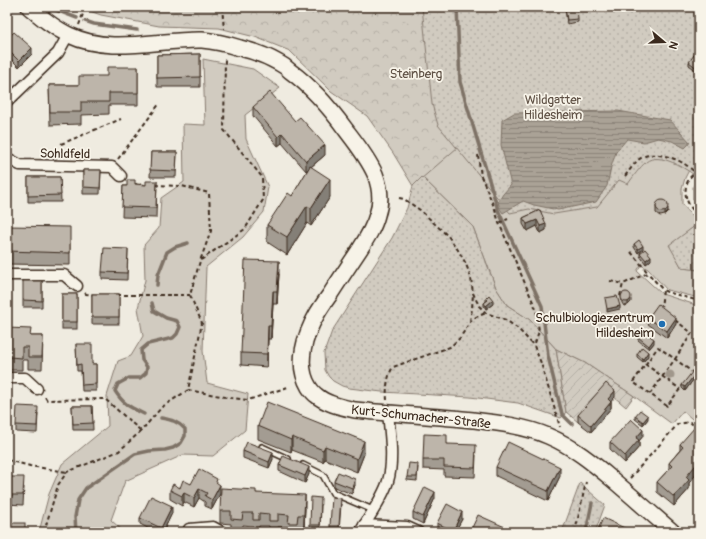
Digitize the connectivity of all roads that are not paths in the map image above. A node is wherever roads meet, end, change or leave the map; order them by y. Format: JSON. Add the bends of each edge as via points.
{"nodes":[{"id":1,"x":29,"y":7,"type":"edge"},
{"id":2,"x":68,"y":35,"type":"junction"},
{"id":3,"x":7,"y":102,"type":"edge"},
{"id":4,"x":7,"y":158,"type":"edge"},
{"id":5,"x":121,"y":176,"type":"road end"},
{"id":6,"x":7,"y":275,"type":"edge"},
{"id":7,"x":77,"y":286,"type":"road end"},
{"id":8,"x":7,"y":378,"type":"edge"},
{"id":9,"x":37,"y":389,"type":"road end"},
{"id":10,"x":388,"y":413,"type":"junction"},
{"id":11,"x":262,"y":447,"type":"edge"},
{"id":12,"x":290,"y":459,"type":"edge"},
{"id":13,"x":297,"y":463,"type":"edge"},
{"id":14,"x":373,"y":510,"type":"junction"},
{"id":15,"x":189,"y":529,"type":"dead end"},
{"id":16,"x":362,"y":529,"type":"edge"},
{"id":17,"x":222,"y":532,"type":"edge"},
{"id":18,"x":418,"y":532,"type":"edge"},
{"id":19,"x":673,"y":532,"type":"edge"}],
"edges":[{"from":1,"to":2,"type":"street","name":"Kurt-Schumacher-Straße"},
{"from":2,"to":3,"type":"street","via":[[58,53]]},
{"from":2,"to":10,"type":"street","name":"Kurt-Schumacher-Straße","via":[[93,43],[116,45],[225,37],[279,63],[302,80],[331,110],[374,172],[380,196],[378,214],[369,235],[317,314],[304,346],[301,363],[303,375],[315,395],[339,407]]},
{"from":4,"to":5,"type":"street","name":"Sohldfeld","via":[[20,165],[112,167]]},
{"from":6,"to":7,"type":"street","via":[[64,275]]},
{"from":8,"to":9,"type":"street","via":[[25,378]]},
{"from":10,"to":14,"type":"street","via":[[391,470],[388,482]]},
{"from":10,"to":19,"type":"street","name":"Kurt-Schumacher-Straße","via":[[493,423],[548,436],[584,457]]},
{"from":11,"to":12,"type":"lane"},
{"from":13,"to":14,"type":"lane","via":[[323,475],[334,493]]},
{"from":14,"to":16,"type":"street"},
{"from":15,"to":17,"type":"street","via":[[212,527]]},
{"from":16,"to":18,"type":"street","via":[[407,527]]}]}
